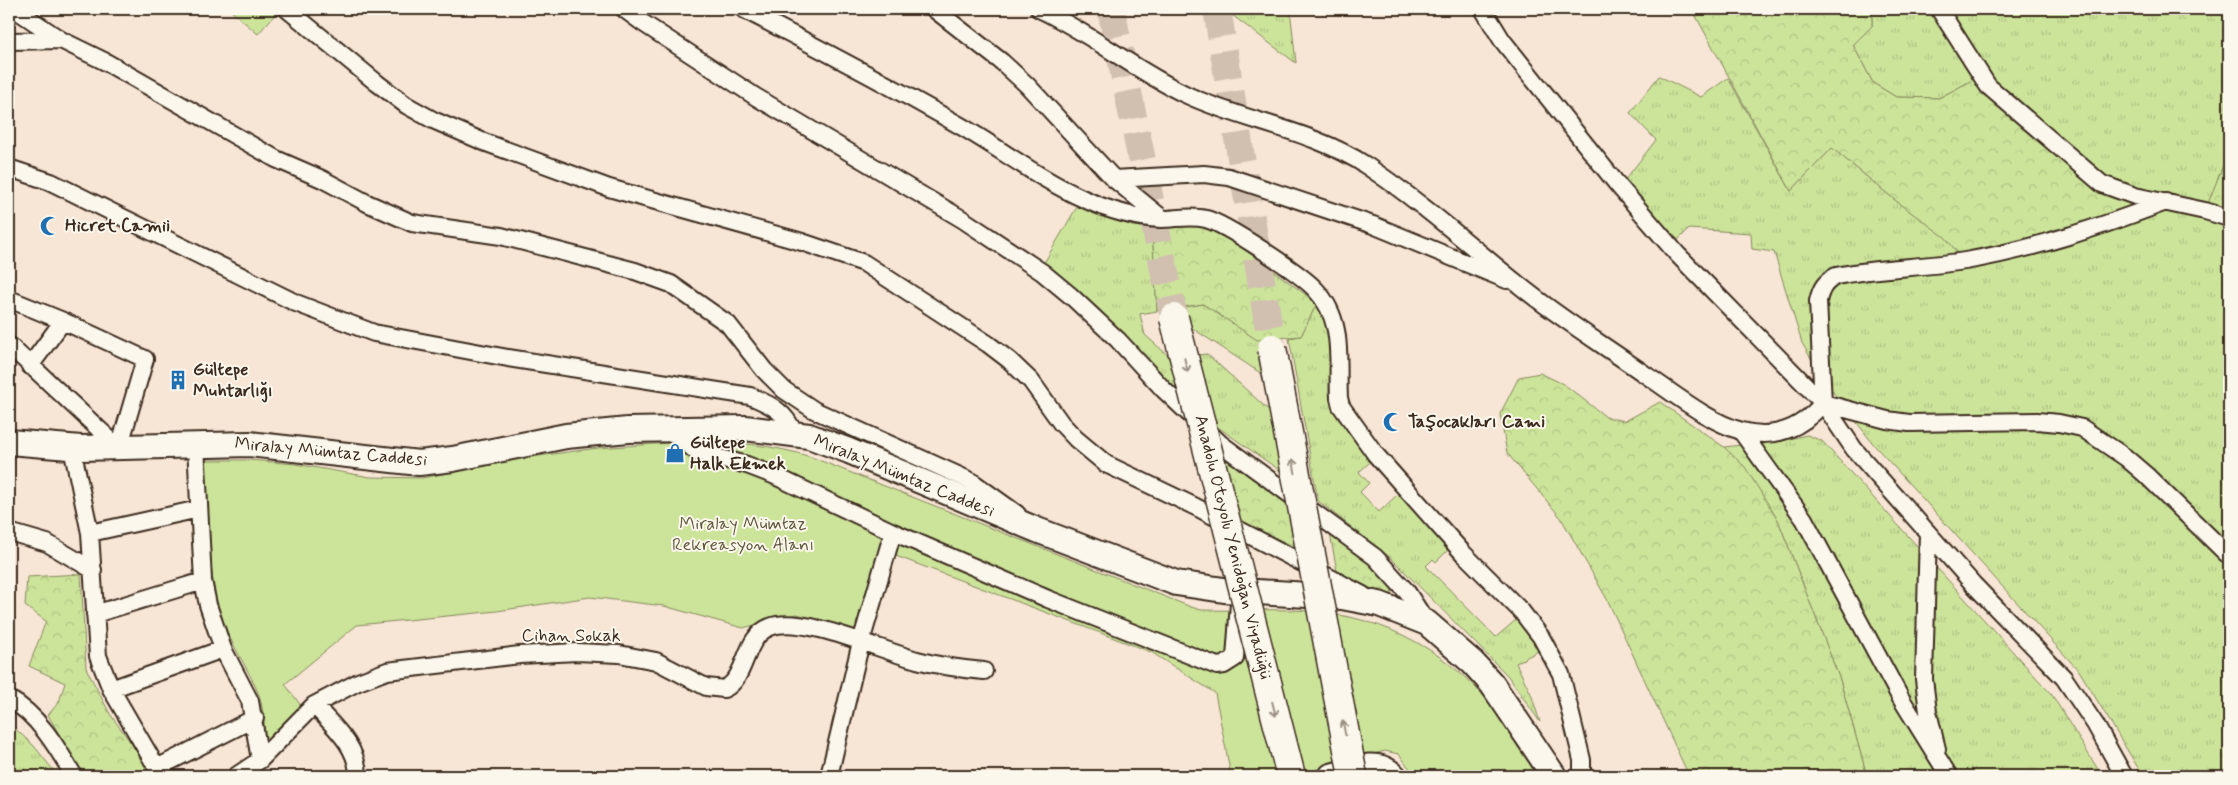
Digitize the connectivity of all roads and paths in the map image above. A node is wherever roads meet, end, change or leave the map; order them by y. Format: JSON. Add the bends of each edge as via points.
{"nodes":[{"id":1,"x":15,"y":9,"type":"edge"},
{"id":2,"x":287,"y":9,"type":"edge"},
{"id":3,"x":624,"y":9,"type":"edge"},
{"id":4,"x":743,"y":9,"type":"edge"},
{"id":5,"x":934,"y":9,"type":"edge"},
{"id":6,"x":1039,"y":9,"type":"edge"},
{"id":7,"x":1483,"y":9,"type":"edge"},
{"id":8,"x":1938,"y":9,"type":"edge"},
{"id":9,"x":61,"y":40,"type":"junction"},
{"id":10,"x":9,"y":41,"type":"edge"},
{"id":11,"x":9,"y":168,"type":"edge"},
{"id":12,"x":1114,"y":179,"type":"junction"},
{"id":13,"x":2166,"y":202,"type":"junction"},
{"id":14,"x":2229,"y":218,"type":"edge"},
{"id":15,"x":1163,"y":219,"type":"junction"},
{"id":16,"x":1520,"y":286,"type":"junction"},
{"id":17,"x":9,"y":299,"type":"edge"},
{"id":18,"x":1174,"y":318,"type":"tunnel mouth"},
{"id":19,"x":63,"y":321,"type":"junction"},
{"id":20,"x":9,"y":345,"type":"edge"},
{"id":21,"x":1272,"y":348,"type":"tunnel mouth"},
{"id":22,"x":30,"y":366,"type":"junction"},
{"id":23,"x":1823,"y":403,"type":"junction"},
{"id":24,"x":677,"y":429,"type":"junction"},
{"id":25,"x":1741,"y":431,"type":"junction"},
{"id":26,"x":794,"y":433,"type":"junction"},
{"id":27,"x":9,"y":442,"type":"edge"},
{"id":28,"x":196,"y":445,"type":"junction"},
{"id":29,"x":72,"y":448,"type":"junction"},
{"id":30,"x":119,"y":448,"type":"junction"},
{"id":31,"x":199,"y":509,"type":"junction"},
{"id":32,"x":1037,"y":530,"type":"junction"},
{"id":33,"x":9,"y":532,"type":"edge"},
{"id":34,"x":893,"y":532,"type":"junction"},
{"id":35,"x":90,"y":533,"type":"junction"},
{"id":36,"x":1928,"y":533,"type":"junction"},
{"id":37,"x":2229,"y":556,"type":"edge"},
{"id":38,"x":93,"y":570,"type":"junction"},
{"id":39,"x":203,"y":581,"type":"junction"},
{"id":40,"x":1240,"y":591,"type":"junction"},
{"id":41,"x":1379,"y":604,"type":"junction"},
{"id":42,"x":94,"y":614,"type":"junction"},
{"id":43,"x":1427,"y":623,"type":"junction"},
{"id":44,"x":861,"y":642,"type":"junction"},
{"id":45,"x":223,"y":650,"type":"junction"},
{"id":46,"x":984,"y":671,"type":"dead end"},
{"id":47,"x":111,"y":690,"type":"junction"},
{"id":48,"x":9,"y":699,"type":"edge"},
{"id":49,"x":314,"y":705,"type":"junction"},
{"id":50,"x":255,"y":718,"type":"junction"},
{"id":51,"x":260,"y":760,"type":"junction"},
{"id":52,"x":1945,"y":770,"type":"edge"},
{"id":53,"x":74,"y":776,"type":"edge"},
{"id":54,"x":236,"y":776,"type":"edge"},
{"id":55,"x":358,"y":776,"type":"edge"},
{"id":56,"x":828,"y":776,"type":"edge"},
{"id":57,"x":1291,"y":776,"type":"edge"},
{"id":58,"x":1332,"y":776,"type":"edge"},
{"id":59,"x":1353,"y":776,"type":"edge"},
{"id":60,"x":1394,"y":776,"type":"edge"},
{"id":61,"x":1554,"y":776,"type":"edge"},
{"id":62,"x":1582,"y":776,"type":"edge"},
{"id":63,"x":2124,"y":776,"type":"edge"}],
"edges":[{"from":1,"to":9,"type":"street"},
{"from":2,"to":41,"type":"street","via":[[376,83],[433,120],[609,188],[802,242],[864,263],[1009,360],[1031,381],[1061,423],[1106,464],[1196,507]]},
{"from":3,"to":43,"type":"street","via":[[756,97],[962,219],[1042,272],[1118,340],[1164,390],[1221,444],[1375,557],[1407,592]]},
{"from":4,"to":15,"type":"street","via":[[952,121],[1062,189],[1128,215]]},
{"from":5,"to":12,"type":"street","via":[[1027,85]]},
{"from":6,"to":16,"type":"street","via":[[1186,95],[1331,146],[1363,163],[1458,233]]},
{"from":7,"to":23,"type":"street","via":[[1502,40],[1665,240]]},
{"from":8,"to":13,"type":"street","via":[[1988,86],[2089,173],[2102,184],[2117,190]]},
{"from":9,"to":10,"type":"street"},
{"from":9,"to":32,"type":"street","via":[[276,159],[412,223],[501,236],[635,271],[671,284],[728,324],[764,370],[797,400],[971,481]]},
{"from":11,"to":26,"type":"street","via":[[51,182],[296,303],[374,333],[508,358],[750,396],[786,416]]},
{"from":12,"to":15,"type":"street"},
{"from":12,"to":16,"type":"street","via":[[1204,174],[1228,177],[1373,224]]},
{"from":13,"to":14,"type":"street"},
{"from":13,"to":23,"type":"street","via":[[2028,249],[1964,261],[1849,273],[1831,279],[1821,290],[1818,301]]},
{"from":15,"to":62,"type":"street","via":[[1191,216],[1219,224],[1314,288],[1327,303],[1335,320],[1339,343],[1341,406],[1376,455],[1463,553],[1522,612],[1541,637],[1562,674],[1582,760]]},
{"from":16,"to":25,"type":"street","via":[[1688,404]]},
{"from":17,"to":19,"type":"street"},
{"from":18,"to":57,"type":"highway","name":"Anadolu Otoyolu Yenidoğan Viyadüğü","one_way":true,"bridge":true},
{"from":19,"to":22,"type":"street"},
{"from":19,"to":30,"type":"street","via":[[145,359]]},
{"from":20,"to":22,"type":"street"},
{"from":59,"to":21,"type":"highway","one_way":true,"bridge":true},
{"from":22,"to":30,"type":"street"},
{"from":23,"to":25,"type":"street","via":[[1796,428],[1760,434]]},
{"from":23,"to":36,"type":"street","via":[[1854,449]]},
{"from":23,"to":37,"type":"street","via":[[1909,423],[2037,421],[2082,428],[2146,475]]},
{"from":24,"to":26,"type":"main road","name":"Miralay Mümtaz Caddesi","via":[[745,428]]},
{"from":24,"to":28,"type":"main road","name":"Miralay Mümtaz Caddesi","via":[[566,436],[418,463],[278,445]]},
{"from":24,"to":34,"type":"street","via":[[680,438],[696,452],[773,475]]},
{"from":25,"to":52,"type":"street","via":[[1804,519],[1900,697]]},
{"from":26,"to":32,"type":"main road","name":"Miralay Mümtaz Caddesi","via":[[849,451]]},
{"from":27,"to":29,"type":"main road","name":"Miralay Mümtaz Caddesi"},
{"from":28,"to":30,"type":"main road","name":"Miralay Mümtaz Caddesi"},
{"from":28,"to":31,"type":"street"},
{"from":29,"to":30,"type":"main road","name":"Miralay Mümtaz Caddesi"},
{"from":29,"to":35,"type":"street"},
{"from":31,"to":35,"type":"street"},
{"from":31,"to":39,"type":"street"},
{"from":32,"to":40,"type":"main road","name":"Miralay Mümtaz Caddesi","via":[[1176,583]]},
{"from":33,"to":38,"type":"street","via":[[47,543]]},
{"from":34,"to":40,"type":"street","via":[[1217,666],[1235,658]]},
{"from":34,"to":44,"type":"street"},
{"from":35,"to":38,"type":"street"},
{"from":36,"to":52,"type":"street","via":[[1924,679],[1928,712]]},
{"from":36,"to":63,"type":"street","via":[[2064,678]]},
{"from":38,"to":42,"type":"street"},
{"from":39,"to":42,"type":"street"},
{"from":39,"to":45,"type":"street","via":[[214,628]]},
{"from":40,"to":41,"type":"main road","name":"Miralay Mümtaz Caddesi","via":[[1342,597]]},
{"from":41,"to":43,"type":"main road","name":"Miralay Mümtaz Caddesi"},
{"from":42,"to":47,"type":"street","via":[[98,656]]},
{"from":43,"to":61,"type":"main road","name":"Miralay Mümtaz Caddesi","via":[[1492,684]]},
{"from":44,"to":46,"type":"street","name":"Cihan Sokak","via":[[953,668]]},
{"from":44,"to":49,"type":"street","name":"Cihan Sokak","via":[[798,624],[767,627],[755,639],[735,680],[724,689],[706,687],[656,661],[619,654],[577,652],[387,671]]},
{"from":44,"to":56,"type":"street"},
{"from":45,"to":47,"type":"street"},
{"from":45,"to":50,"type":"street","via":[[250,701]]},
{"from":47,"to":50,"type":"street","via":[[157,768]]},
{"from":48,"to":53,"type":"street","via":[[44,732]]},
{"from":49,"to":51,"type":"street","name":"Cihan Sokak"},
{"from":49,"to":55,"type":"street","via":[[350,746]]},
{"from":50,"to":51,"type":"street"},
{"from":51,"to":54,"type":"street","name":"Cihan Sokak"},
{"from":58,"to":60,"type":"main road","via":[[1367,766],[1385,768]]}]}
